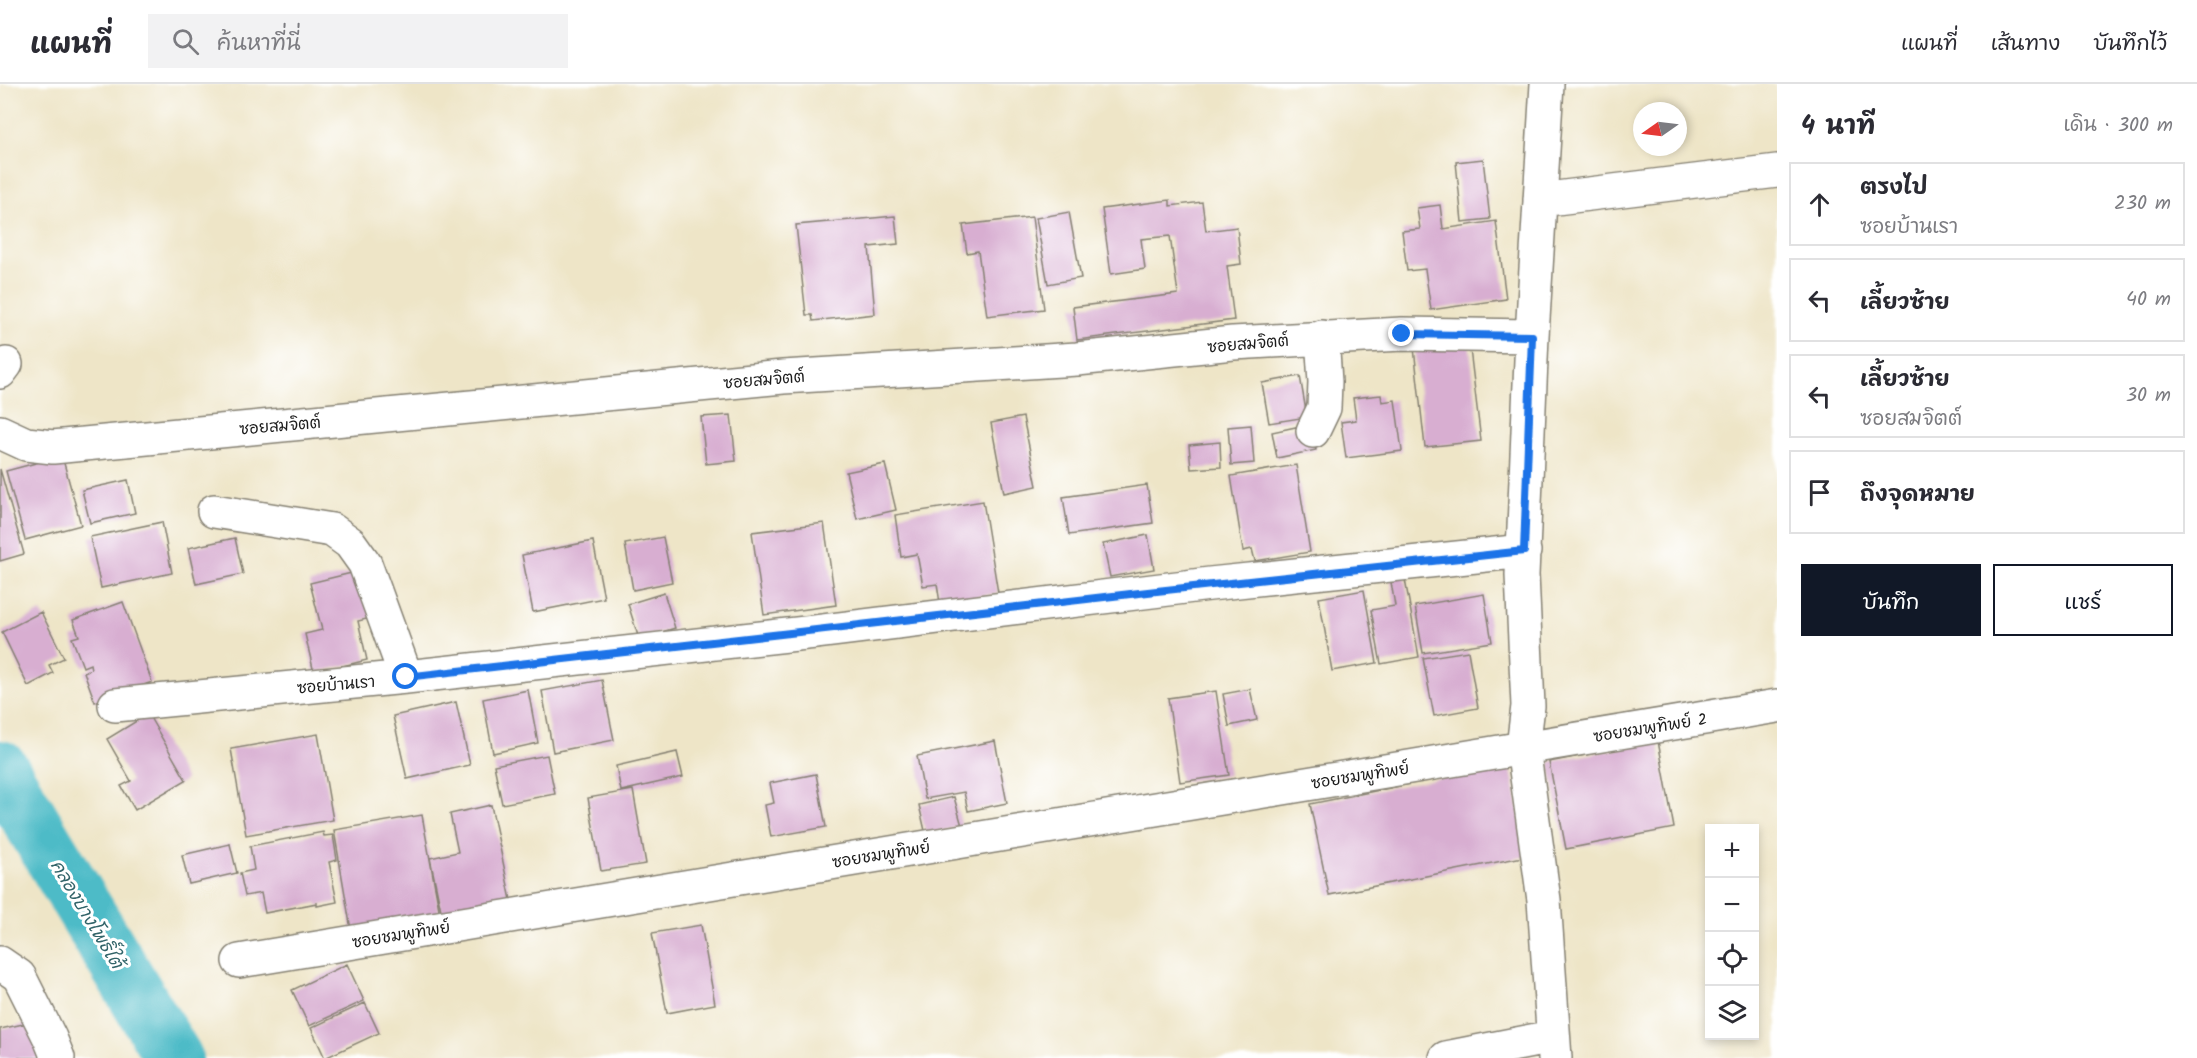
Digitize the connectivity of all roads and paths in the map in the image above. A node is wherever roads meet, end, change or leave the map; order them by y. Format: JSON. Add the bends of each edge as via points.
{"nodes":[{"id":1,"x":1547,"y":84,"type":"edge"},
{"id":2,"x":1777,"y":171,"type":"edge"},
{"id":3,"x":1540,"y":200,"type":"junction"},
{"id":4,"x":1532,"y":336,"type":"junction"},
{"id":5,"x":1322,"y":337,"type":"junction"},
{"id":6,"x":1313,"y":431,"type":"dead end"},
{"id":7,"x":0,"y":432,"type":"edge"},
{"id":8,"x":214,"y":511,"type":"dead end"},
{"id":9,"x":1524,"y":551,"type":"junction"},
{"id":10,"x":406,"y":677,"type":"junction"},
{"id":11,"x":115,"y":705,"type":"dead end"},
{"id":12,"x":1777,"y":706,"type":"edge"},
{"id":13,"x":1523,"y":748,"type":"junction"},
{"id":14,"x":239,"y":961,"type":"dead end"},
{"id":15,"x":0,"y":963,"type":"edge"},
{"id":16,"x":1553,"y":1048,"type":"edge"},
{"id":17,"x":58,"y":1058,"type":"edge"},
{"id":18,"x":1446,"y":1058,"type":"edge"}],
"edges":[{"from":1,"to":3,"type":"street"},
{"from":2,"to":3,"type":"street"},
{"from":3,"to":4,"type":"street"},
{"from":4,"to":5,"type":"street","name":"ซอยสมจิตต์"},
{"from":4,"to":9,"type":"street"},
{"from":5,"to":6,"type":"street","via":[[1324,408]]},
{"from":5,"to":7,"type":"street","name":"ซอยสมจิตต์","via":[[1077,359],[783,377],[53,447],[26,444]]},
{"from":8,"to":10,"type":"street","via":[[332,530],[350,543],[365,564]]},
{"from":9,"to":10,"type":"street","name":"ซอยบ้านเรา"},
{"from":9,"to":13,"type":"street","via":[[1528,706]]},
{"from":10,"to":11,"type":"street","name":"ซอยบ้านเรา"},
{"from":12,"to":13,"type":"street","name":"ซอยชมพูทิพย์ 2"},
{"from":13,"to":14,"type":"street","name":"ซอยชมพูทิพย์"},
{"from":13,"to":16,"type":"street","via":[[1544,900]]},
{"from":15,"to":17,"type":"street","via":[[19,976]]},
{"from":16,"to":18,"type":"street"}]}
